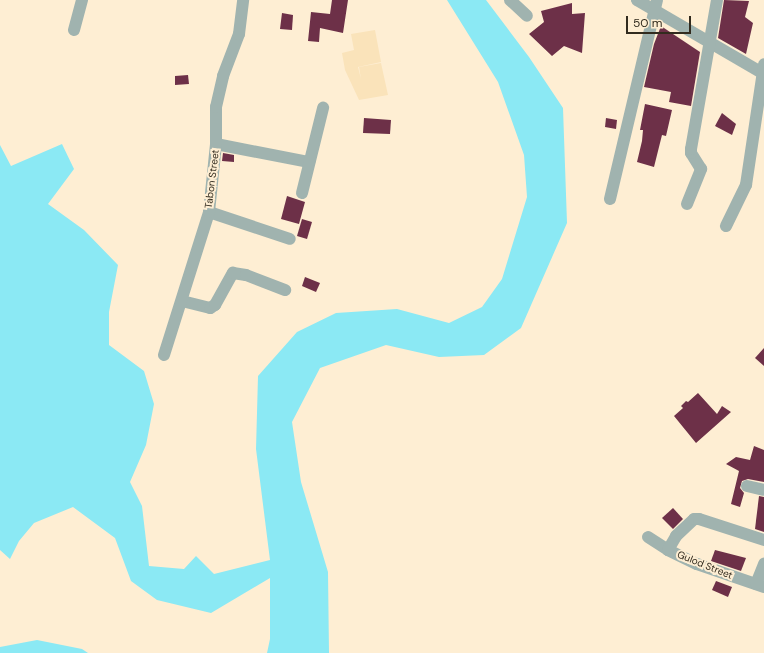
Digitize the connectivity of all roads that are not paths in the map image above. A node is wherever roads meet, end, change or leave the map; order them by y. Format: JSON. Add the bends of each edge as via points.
{"nodes":[{"id":1,"x":82,"y":0,"type":"edge"},
{"id":2,"x":243,"y":0,"type":"edge"},
{"id":3,"x":510,"y":0,"type":"edge"},
{"id":4,"x":637,"y":0,"type":"edge"},
{"id":5,"x":717,"y":0,"type":"edge"},
{"id":6,"x":656,"y":6,"type":"edge"},
{"id":7,"x":527,"y":16,"type":"dead end"},
{"id":8,"x":74,"y":30,"type":"dead end"},
{"id":9,"x":709,"y":43,"type":"junction"},
{"id":10,"x":763,"y":70,"type":"edge"},
{"id":11,"x":323,"y":108,"type":"dead end"},
{"id":12,"x":216,"y":144,"type":"junction"},
{"id":13,"x":310,"y":162,"type":"junction"},
{"id":14,"x":302,"y":193,"type":"dead end"},
{"id":15,"x":610,"y":199,"type":"dead end"},
{"id":16,"x":687,"y":204,"type":"dead end"},
{"id":17,"x":209,"y":212,"type":"junction"},
{"id":18,"x":726,"y":226,"type":"dead end"},
{"id":19,"x":290,"y":239,"type":"dead end"},
{"id":20,"x":286,"y":290,"type":"dead end"},
{"id":21,"x":182,"y":301,"type":"junction"},
{"id":22,"x":164,"y":355,"type":"dead end"},
{"id":23,"x":747,"y":486,"type":"dead end"},
{"id":24,"x":764,"y":490,"type":"edge"},
{"id":25,"x":648,"y":537,"type":"dead end"},
{"id":26,"x":764,"y":540,"type":"edge"},
{"id":27,"x":668,"y":550,"type":"junction"},
{"id":28,"x":764,"y":564,"type":"edge"},
{"id":29,"x":760,"y":585,"type":"edge"}],
"edges":[{"from":1,"to":8,"type":"street"},
{"from":2,"to":12,"type":"street","name":"Tabon Street","via":[[239,34],[216,107]]},
{"from":3,"to":7,"type":"street"},
{"from":4,"to":6,"type":"street"},
{"from":5,"to":9,"type":"street"},
{"from":6,"to":9,"type":"street"},
{"from":6,"to":15,"type":"street"},
{"from":9,"to":10,"type":"street"},
{"from":9,"to":16,"type":"street","via":[[691,149],[701,169]]},
{"from":10,"to":18,"type":"street","via":[[746,185]]},
{"from":11,"to":13,"type":"street"},
{"from":12,"to":13,"type":"street"},
{"from":12,"to":17,"type":"street","name":"Tabon Street"},
{"from":13,"to":14,"type":"street"},
{"from":17,"to":19,"type":"street"},
{"from":17,"to":21,"type":"street","name":"Tabon Street"},
{"from":20,"to":21,"type":"street","via":[[246,275],[233,273],[215,305],[210,308]]},
{"from":21,"to":22,"type":"street","name":"Tabon Street"},
{"from":23,"to":24,"type":"street"},
{"from":25,"to":27,"type":"street","name":"Gulod Street"},
{"from":26,"to":27,"type":"street","via":[[694,519],[676,536]]},
{"from":27,"to":29,"type":"street","name":"Gulod Street","via":[[697,564]]},
{"from":28,"to":29,"type":"street"}]}
